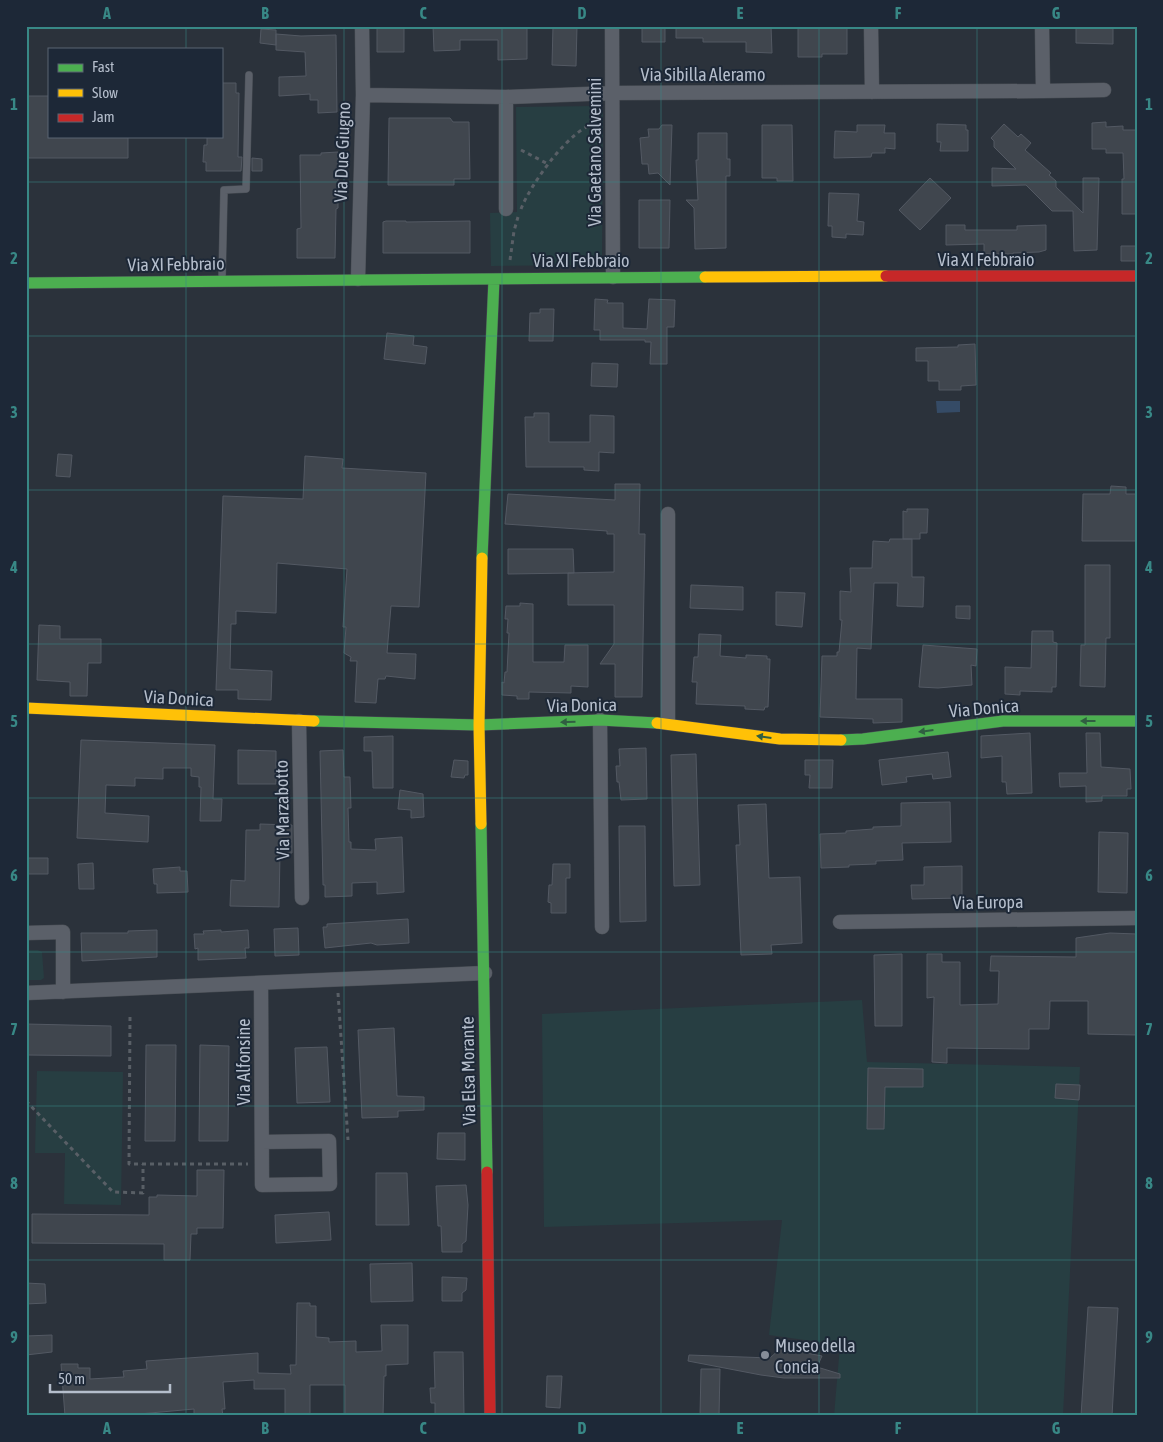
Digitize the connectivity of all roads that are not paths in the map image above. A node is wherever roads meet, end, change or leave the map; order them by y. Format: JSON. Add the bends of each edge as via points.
{"nodes":[{"id":1,"x":362,"y":26,"type":"edge"},
{"id":2,"x":612,"y":26,"type":"edge"},
{"id":3,"x":871,"y":26,"type":"edge"},
{"id":4,"x":1042,"y":26,"type":"edge"},
{"id":5,"x":249,"y":75,"type":"dead end"},
{"id":6,"x":1104,"y":90,"type":"dead end"},
{"id":7,"x":1043,"y":91,"type":"junction"},
{"id":8,"x":872,"y":92,"type":"junction"},
{"id":9,"x":613,"y":93,"type":"junction"},
{"id":10,"x":363,"y":95,"type":"junction"},
{"id":11,"x":506,"y":97,"type":"junction"},
{"id":12,"x":506,"y":209,"type":"dead end"},
{"id":13,"x":1137,"y":276,"type":"edge"},
{"id":14,"x":613,"y":277,"type":"junction"},
{"id":15,"x":358,"y":279,"type":"junction"},
{"id":16,"x":494,"y":279,"type":"junction"},
{"id":17,"x":222,"y":280,"type":"junction"},
{"id":18,"x":26,"y":283,"type":"edge"},
{"id":19,"x":668,"y":514,"type":"dead end"},
{"id":20,"x":26,"y":708,"type":"edge"},
{"id":21,"x":299,"y":720,"type":"junction"},
{"id":22,"x":600,"y":720,"type":"junction"},
{"id":23,"x":1137,"y":721,"type":"edge"},
{"id":24,"x":668,"y":723,"type":"junction"},
{"id":25,"x":479,"y":725,"type":"junction"},
{"id":26,"x":302,"y":898,"type":"dead end"},
{"id":27,"x":1137,"y":918,"type":"edge"},
{"id":28,"x":840,"y":922,"type":"dead end"},
{"id":29,"x":602,"y":927,"type":"dead end"},
{"id":30,"x":26,"y":933,"type":"edge"},
{"id":31,"x":485,"y":973,"type":"junction"},
{"id":32,"x":261,"y":983,"type":"junction"},
{"id":33,"x":63,"y":992,"type":"junction"},
{"id":34,"x":26,"y":993,"type":"edge"},
{"id":35,"x":262,"y":1142,"type":"junction"},
{"id":36,"x":490,"y":1416,"type":"edge"}],
"edges":[{"from":1,"to":10,"type":"street","name":"Via Due Giugno"},
{"from":2,"to":9,"type":"street","name":"Via Gaetano Salvemini"},
{"from":3,"to":8,"type":"street"},
{"from":4,"to":7,"type":"street"},
{"from":5,"to":17,"type":"lane","via":[[246,189],[224,190]]},
{"from":6,"to":7,"type":"street","name":"Via Sibilla Aleramo"},
{"from":7,"to":8,"type":"street","name":"Via Sibilla Aleramo"},
{"from":8,"to":9,"type":"street","name":"Via Sibilla Aleramo"},
{"from":9,"to":11,"type":"street","name":"Via Sibilla Aleramo"},
{"from":9,"to":14,"type":"street","name":"Via Gaetano Salvemini"},
{"from":10,"to":11,"type":"street","name":"Via Sibilla Aleramo"},
{"from":10,"to":15,"type":"street","name":"Via Due Giugno"},
{"from":11,"to":12,"type":"street"},
{"from":13,"to":14,"type":"street","name":"Via XI Febbraio"},
{"from":14,"to":16,"type":"street","name":"Via XI Febbraio"},
{"from":15,"to":16,"type":"street","name":"Via XI Febbraio"},
{"from":15,"to":17,"type":"street","name":"Via XI Febbraio"},
{"from":16,"to":25,"type":"street","name":"Via Elsa Morante","via":[[481,574]]},
{"from":17,"to":18,"type":"street","name":"Via XI Febbraio"},
{"from":19,"to":24,"type":"street"},
{"from":20,"to":21,"type":"street","name":"Via Donica"},
{"from":21,"to":25,"type":"street","name":"Via Donica"},
{"from":21,"to":26,"type":"street","name":"Via Marzabotto"},
{"from":22,"to":24,"type":"street","name":"Via Donica"},
{"from":22,"to":25,"type":"street","name":"Via Donica","one_way":true},
{"from":22,"to":29,"type":"street"},
{"from":23,"to":24,"type":"street","name":"Via Donica","one_way":true,"via":[[1003,721],[824,741],[780,739]]},
{"from":25,"to":31,"type":"street","name":"Via Elsa Morante"},
{"from":27,"to":28,"type":"street","name":"Via Europa"},
{"from":30,"to":33,"type":"street","via":[[63,932]]},
{"from":31,"to":32,"type":"street"},
{"from":31,"to":36,"type":"street","name":"Via Elsa Morante"},
{"from":32,"to":33,"type":"street"},
{"from":32,"to":35,"type":"street","name":"Via Alfonsine"},
{"from":33,"to":34,"type":"street"},
{"from":35,"to":35,"type":"street","name":"Via Alfonsine","via":[[329,1141],[330,1184],[262,1185]]}]}
